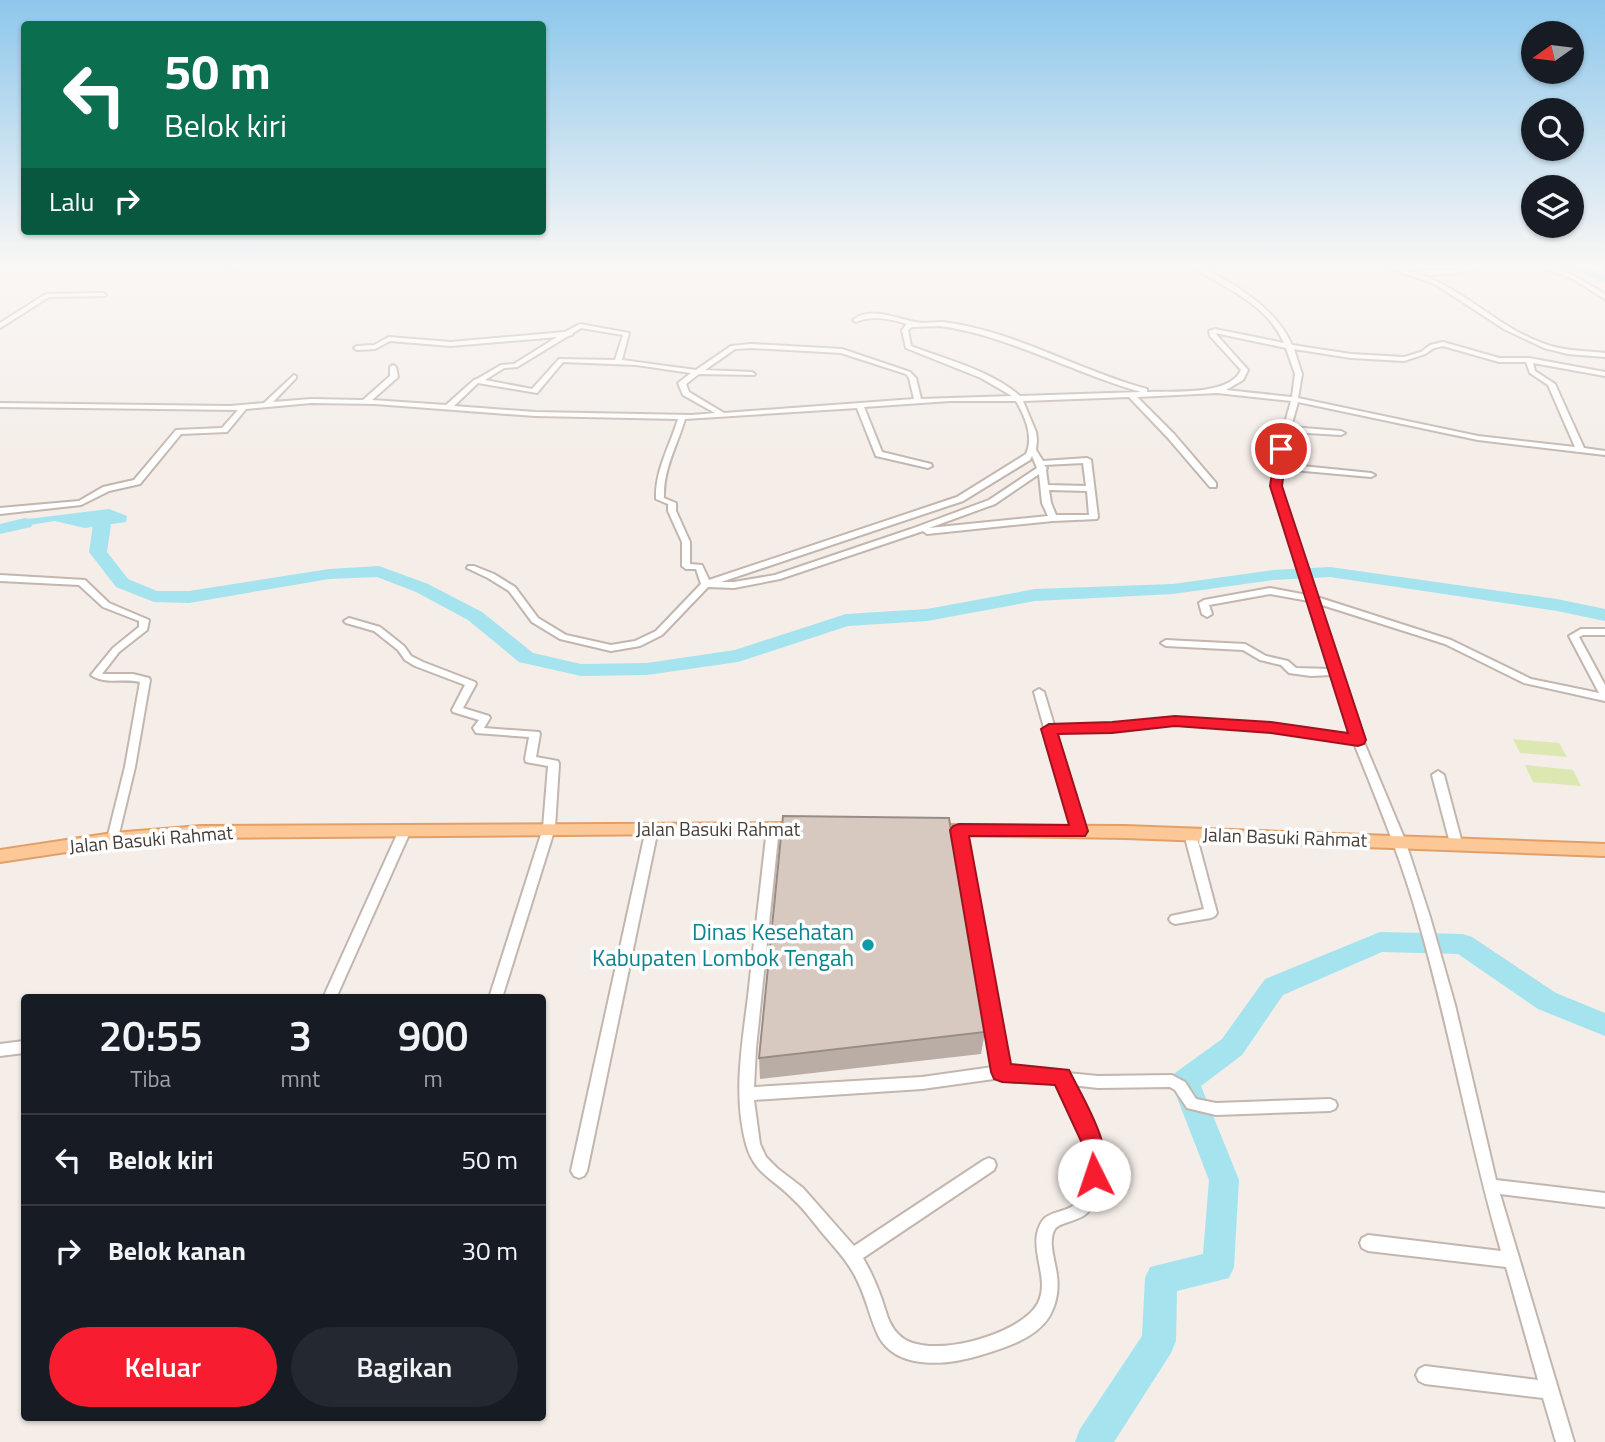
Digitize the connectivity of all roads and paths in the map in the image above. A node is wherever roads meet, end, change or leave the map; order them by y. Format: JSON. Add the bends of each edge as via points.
{"nodes":[{"id":1,"x":617,"y":332,"type":"edge"},
{"id":2,"x":905,"y":332,"type":"edge"},
{"id":3,"x":985,"y":332,"type":"edge"},
{"id":4,"x":1213,"y":332,"type":"edge"},
{"id":5,"x":1226,"y":332,"type":"edge"},
{"id":6,"x":1280,"y":332,"type":"edge"},
{"id":7,"x":1516,"y":332,"type":"edge"},
{"id":8,"x":570,"y":334,"type":"joint"},
{"id":9,"x":1290,"y":346,"type":"junction"},
{"id":10,"x":357,"y":348,"type":"dead end"},
{"id":11,"x":1605,"y":355,"type":"edge"},
{"id":12,"x":1529,"y":360,"type":"junction"},
{"id":13,"x":618,"y":363,"type":"junction"},
{"id":14,"x":393,"y":366,"type":"dead end"},
{"id":15,"x":695,"y":372,"type":"junction"},
{"id":16,"x":752,"y":374,"type":"dead end"},
{"id":17,"x":1605,"y":374,"type":"edge"},
{"id":18,"x":294,"y":377,"type":"dead end"},
{"id":19,"x":479,"y":381,"type":"junction"},
{"id":20,"x":1217,"y":391,"type":"junction"},
{"id":21,"x":1157,"y":393,"type":"junction"},
{"id":22,"x":1132,"y":395,"type":"junction"},
{"id":23,"x":1018,"y":398,"type":"junction"},
{"id":24,"x":1294,"y":399,"type":"junction"},
{"id":25,"x":918,"y":401,"type":"junction"},
{"id":26,"x":365,"y":402,"type":"junction"},
{"id":27,"x":0,"y":405,"type":"edge"},
{"id":28,"x":265,"y":405,"type":"junction"},
{"id":29,"x":860,"y":406,"type":"junction"},
{"id":30,"x":448,"y":407,"type":"junction"},
{"id":31,"x":243,"y":408,"type":"junction"},
{"id":32,"x":723,"y":415,"type":"junction"},
{"id":33,"x":682,"y":416,"type":"junction"},
{"id":34,"x":1286,"y":429,"type":"junction"},
{"id":35,"x":1341,"y":433,"type":"dead end"},
{"id":36,"x":1581,"y":450,"type":"junction"},
{"id":37,"x":1033,"y":451,"type":"junction"},
{"id":38,"x":1605,"y":453,"type":"edge"},
{"id":39,"x":928,"y":466,"type":"dead end"},
{"id":40,"x":1043,"y":466,"type":"junction"},
{"id":41,"x":1277,"y":466,"type":"junction"},
{"id":42,"x":1371,"y":475,"type":"dead end"},
{"id":43,"x":1213,"y":485,"type":"dead end"},
{"id":44,"x":1046,"y":486,"type":"junction"},
{"id":45,"x":1090,"y":489,"type":"junction"},
{"id":46,"x":0,"y":511,"type":"edge"},
{"id":47,"x":1052,"y":518,"type":"junction"},
{"id":48,"x":914,"y":531,"type":"junction"},
{"id":49,"x":471,"y":568,"type":"dead end"},
{"id":50,"x":0,"y":579,"type":"edge"},
{"id":51,"x":706,"y":584,"type":"junction"},
{"id":52,"x":1312,"y":599,"type":"junction"},
{"id":53,"x":1207,"y":614,"type":"dead end"},
{"id":54,"x":349,"y":621,"type":"dead end"},
{"id":55,"x":1605,"y":632,"type":"edge"},
{"id":56,"x":1166,"y":643,"type":"dead end"},
{"id":57,"x":1336,"y":672,"type":"junction"},
{"id":58,"x":1039,"y":692,"type":"dead end"},
{"id":59,"x":1605,"y":697,"type":"edge"},
{"id":60,"x":1049,"y":729,"type":"junction"},
{"id":61,"x":1358,"y":740,"type":"junction"},
{"id":62,"x":1438,"y":775,"type":"dead end"},
{"id":63,"x":549,"y":828,"type":"junction"},
{"id":64,"x":773,"y":828,"type":"junction"},
{"id":65,"x":652,"y":829,"type":"junction"},
{"id":66,"x":811,"y":829,"type":"edge"},
{"id":67,"x":405,"y":830,"type":"junction"},
{"id":68,"x":922,"y":830,"type":"edge"},
{"id":69,"x":959,"y":830,"type":"junction"},
{"id":70,"x":1079,"y":831,"type":"junction"},
{"id":71,"x":1190,"y":834,"type":"junction"},
{"id":72,"x":113,"y":839,"type":"junction"},
{"id":73,"x":1399,"y":841,"type":"junction"},
{"id":74,"x":1456,"y":843,"type":"junction"},
{"id":75,"x":1605,"y":850,"type":"edge"},
{"id":76,"x":0,"y":856,"type":"edge"},
{"id":77,"x":1175,"y":919,"type":"dead end"},
{"id":78,"x":331,"y":994,"type":"edge"},
{"id":79,"x":496,"y":994,"type":"edge"},
{"id":80,"x":21,"y":1046,"type":"edge"},
{"id":81,"x":0,"y":1050,"type":"edge"},
{"id":82,"x":1002,"y":1072,"type":"junction"},
{"id":83,"x":1061,"y":1077,"type":"junction"},
{"id":84,"x":747,"y":1094,"type":"junction"},
{"id":85,"x":1329,"y":1105,"type":"dead end"},
{"id":86,"x":989,"y":1165,"type":"dead end"},
{"id":87,"x":579,"y":1171,"type":"dead end"},
{"id":88,"x":1490,"y":1186,"type":"junction"},
{"id":89,"x":1605,"y":1200,"type":"edge"},
{"id":90,"x":1368,"y":1243,"type":"dead end"},
{"id":91,"x":852,"y":1256,"type":"junction"},
{"id":92,"x":1512,"y":1260,"type":"junction"},
{"id":93,"x":1425,"y":1375,"type":"dead end"},
{"id":94,"x":1550,"y":1390,"type":"junction"},
{"id":95,"x":1565,"y":1442,"type":"edge"}],
"edges":[{"from":1,"to":13,"type":"street","via":[[627,334]]},
{"from":2,"to":23,"type":"street","via":[[908,348],[998,384]]},
{"from":3,"to":21,"type":"street","via":[[1073,368]]},
{"from":4,"to":20,"type":"street","via":[[1245,370],[1241,379]]},
{"from":5,"to":9,"type":"street"},
{"from":6,"to":9,"type":"street"},
{"from":7,"to":11,"type":"street","via":[[1564,352]]},
{"from":8,"to":10,"type":"street","via":[[451,344],[389,340]]},
{"from":8,"to":19,"type":"street","via":[[516,366],[503,366]]},
{"from":9,"to":12,"type":"street","via":[[1404,359],[1447,344],[1499,359]]},
{"from":9,"to":24,"type":"street","via":[[1298,373]]},
{"from":12,"to":17,"type":"street"},
{"from":12,"to":36,"type":"street","via":[[1532,372],[1549,381],[1557,394]]},
{"from":13,"to":15,"type":"street"},
{"from":13,"to":19,"type":"street","via":[[559,360],[531,392]]},
{"from":14,"to":26,"type":"street","via":[[394,377]]},
{"from":15,"to":16,"type":"street"},
{"from":15,"to":25,"type":"street","via":[[733,346],[830,349],[908,373]]},
{"from":15,"to":32,"type":"street","via":[[682,383],[682,389]]},
{"from":18,"to":28,"type":"street"},
{"from":19,"to":30,"type":"street"},
{"from":20,"to":21,"type":"street"},
{"from":20,"to":24,"type":"street"},
{"from":21,"to":22,"type":"street"},
{"from":22,"to":23,"type":"street"},
{"from":22,"to":43,"type":"street"},
{"from":23,"to":25,"type":"street"},
{"from":23,"to":37,"type":"street","via":[[1031,428]]},
{"from":24,"to":34,"type":"street"},
{"from":24,"to":36,"type":"street","via":[[1478,438]]},
{"from":25,"to":29,"type":"street"},
{"from":26,"to":28,"type":"street"},
{"from":26,"to":30,"type":"street"},
{"from":27,"to":31,"type":"street"},
{"from":28,"to":31,"type":"street"},
{"from":29,"to":32,"type":"street"},
{"from":29,"to":39,"type":"street","via":[[879,454]]},
{"from":30,"to":33,"type":"street","via":[[535,414]]},
{"from":31,"to":46,"type":"street","via":[[225,429],[178,433],[137,482],[106,489],[84,502]]},
{"from":32,"to":33,"type":"street"},
{"from":33,"to":51,"type":"street","via":[[662,472],[660,499],[672,503],[686,542],[686,566],[698,567]]},
{"from":34,"to":35,"type":"street"},
{"from":34,"to":41,"type":"street"},
{"from":36,"to":38,"type":"street"},
{"from":37,"to":40,"type":"street"},
{"from":37,"to":51,"type":"street","via":[[960,499]]},
{"from":40,"to":44,"type":"street"},
{"from":40,"to":45,"type":"street","via":[[1086,459]]},
{"from":40,"to":48,"type":"street","via":[[992,502]]},
{"from":41,"to":42,"type":"street"},
{"from":41,"to":52,"type":"street","via":[[1276,486]]},
{"from":44,"to":45,"type":"street"},
{"from":44,"to":47,"type":"street"},
{"from":45,"to":47,"type":"street","via":[[1094,517]]},
{"from":47,"to":48,"type":"street"},
{"from":48,"to":51,"type":"street","via":[[777,578]]},
{"from":49,"to":51,"type":"street","via":[[512,589],[535,620],[549,630],[580,643],[611,648],[637,644],[659,633]]},
{"from":50,"to":72,"type":"street","via":[[82,582],[106,605],[144,621],[96,675],[145,680]]},
{"from":52,"to":53,"type":"street","via":[[1278,592],[1252,593],[1206,601]]},
{"from":52,"to":57,"type":"street"},
{"from":52,"to":59,"type":"street","via":[[1448,642],[1528,681]]},
{"from":54,"to":63,"type":"street","via":[[377,629],[408,659],[471,684],[457,710],[485,718],[478,730],[535,735],[530,759],[554,766]]},
{"from":55,"to":59,"type":"street","via":[[1574,636]]},
{"from":56,"to":57,"type":"street","via":[[1247,647],[1292,670]]},
{"from":57,"to":61,"type":"street"},
{"from":58,"to":60,"type":"street"},
{"from":60,"to":61,"type":"street","via":[[1175,721]]},
{"from":60,"to":70,"type":"street"},
{"from":61,"to":73,"type":"street"},
{"from":62,"to":74,"type":"street"},
{"from":63,"to":65,"type":"main road","name":"Jalan Basuki Rahmat"},
{"from":63,"to":67,"type":"main road","name":"Jalan Basuki Rahmat"},
{"from":63,"to":79,"type":"street"},
{"from":64,"to":65,"type":"main road","name":"Jalan Basuki Rahmat"},
{"from":64,"to":66,"type":"main road","name":"Jalan Basuki Rahmat"},
{"from":64,"to":84,"type":"street","via":[[748,1045]]},
{"from":65,"to":87,"type":"street"},
{"from":67,"to":72,"type":"main road","name":"Jalan Basuki Rahmat","via":[[201,832]]},
{"from":67,"to":78,"type":"street"},
{"from":68,"to":69,"type":"main road","name":"Jalan Basuki Rahmat"},
{"from":69,"to":70,"type":"main road","name":"Jalan Basuki Rahmat"},
{"from":69,"to":82,"type":"street"},
{"from":70,"to":71,"type":"main road","name":"Jalan Basuki Rahmat"},
{"from":71,"to":73,"type":"main road","name":"Jalan Basuki Rahmat"},
{"from":71,"to":77,"type":"street","via":[[1211,913]]},
{"from":72,"to":76,"type":"main road","name":"Jalan Basuki Rahmat"},
{"from":73,"to":74,"type":"main road","name":"Jalan Basuki Rahmat"},
{"from":73,"to":88,"type":"street","via":[[1432,947]]},
{"from":74,"to":75,"type":"main road","name":"Jalan Basuki Rahmat"},
{"from":80,"to":81,"type":"street"},
{"from":82,"to":83,"type":"street"},
{"from":82,"to":84,"type":"street","via":[[922,1083]]},
{"from":83,"to":85,"type":"street","via":[[1098,1082],[1172,1081],[1181,1086],[1192,1104],[1216,1109]]},
{"from":83,"to":91,"type":"street","via":[[1088,1129],[1095,1166],[1084,1208],[1048,1226],[1045,1248],[1052,1283],[1039,1317],[984,1347],[906,1352],[885,1332]]},
{"from":84,"to":91,"type":"street","via":[[751,1133],[761,1163],[800,1195]]},
{"from":86,"to":91,"type":"street"},
{"from":88,"to":89,"type":"street"},
{"from":88,"to":92,"type":"street"},
{"from":90,"to":92,"type":"street"},
{"from":92,"to":94,"type":"street"},
{"from":93,"to":94,"type":"street"},
{"from":94,"to":95,"type":"street"}]}
